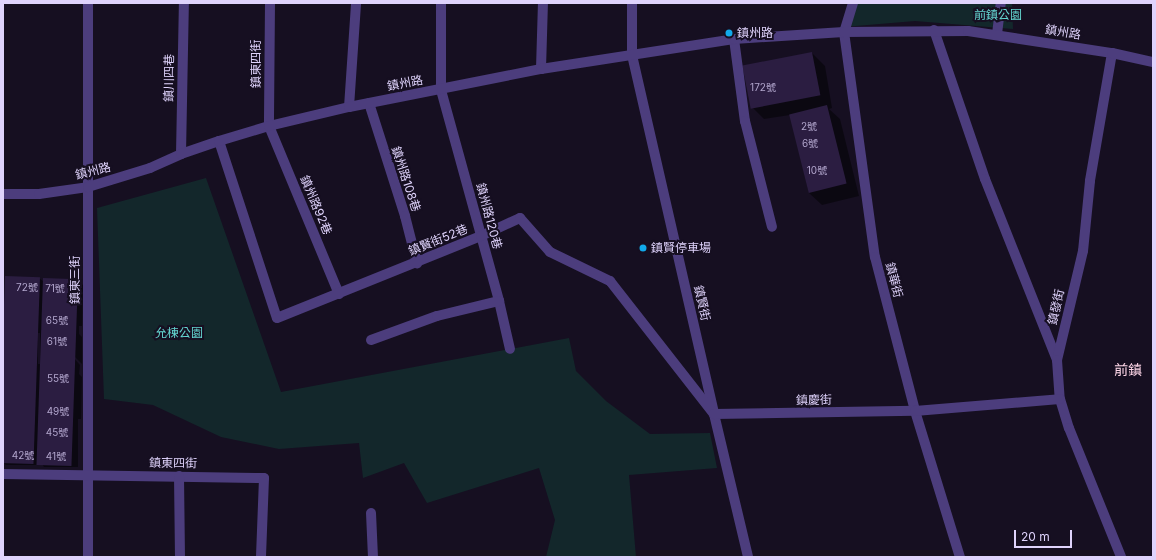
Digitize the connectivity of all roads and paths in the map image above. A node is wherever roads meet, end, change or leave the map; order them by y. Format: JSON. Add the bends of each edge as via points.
{"nodes":[{"id":1,"x":88,"y":3,"type":"edge"},
{"id":2,"x":184,"y":3,"type":"edge"},
{"id":3,"x":270,"y":3,"type":"edge"},
{"id":4,"x":356,"y":3,"type":"edge"},
{"id":5,"x":441,"y":3,"type":"edge"},
{"id":6,"x":543,"y":3,"type":"edge"},
{"id":7,"x":632,"y":3,"type":"edge"},
{"id":8,"x":854,"y":3,"type":"edge"},
{"id":9,"x":1001,"y":3,"type":"edge"},
{"id":10,"x":934,"y":30,"type":"junction"},
{"id":11,"x":844,"y":32,"type":"junction"},
{"id":12,"x":997,"y":34,"type":"junction"},
{"id":13,"x":734,"y":39,"type":"junction"},
{"id":14,"x":1112,"y":53,"type":"junction"},
{"id":15,"x":632,"y":55,"type":"junction"},
{"id":16,"x":1153,"y":62,"type":"edge"},
{"id":17,"x":540,"y":69,"type":"junction"},
{"id":18,"x":442,"y":90,"type":"junction"},
{"id":19,"x":369,"y":103,"type":"junction"},
{"id":20,"x":349,"y":107,"type":"junction"},
{"id":21,"x":269,"y":126,"type":"junction"},
{"id":22,"x":219,"y":141,"type":"junction"},
{"id":23,"x":181,"y":154,"type":"junction"},
{"id":24,"x":88,"y":187,"type":"junction"},
{"id":25,"x":3,"y":194,"type":"edge"},
{"id":26,"x":772,"y":227,"type":"dead end"},
{"id":27,"x":481,"y":236,"type":"junction"},
{"id":28,"x":417,"y":263,"type":"junction"},
{"id":29,"x":339,"y":294,"type":"junction"},
{"id":30,"x":499,"y":301,"type":"junction"},
{"id":31,"x":371,"y":340,"type":"dead end"},
{"id":32,"x":510,"y":349,"type":"dead end"},
{"id":33,"x":1057,"y":360,"type":"junction"},
{"id":34,"x":1060,"y":399,"type":"junction"},
{"id":35,"x":915,"y":411,"type":"junction"},
{"id":36,"x":714,"y":414,"type":"junction"},
{"id":37,"x":3,"y":474,"type":"edge"},
{"id":38,"x":88,"y":475,"type":"junction"},
{"id":39,"x":179,"y":476,"type":"junction"},
{"id":40,"x":371,"y":513,"type":"dead end"},
{"id":41,"x":88,"y":557,"type":"edge"},
{"id":42,"x":180,"y":557,"type":"edge"},
{"id":43,"x":261,"y":557,"type":"edge"},
{"id":44,"x":373,"y":557,"type":"edge"},
{"id":45,"x":748,"y":557,"type":"edge"},
{"id":46,"x":960,"y":557,"type":"edge"},
{"id":47,"x":1121,"y":557,"type":"edge"}],
"edges":[{"from":1,"to":24,"type":"street","name":"鎮東三街"},
{"from":2,"to":23,"type":"street","name":"鎮川四巷"},
{"from":3,"to":21,"type":"street","name":"鎮東四街"},
{"from":4,"to":20,"type":"street"},
{"from":5,"to":18,"type":"street","name":"鎮州路120巷"},
{"from":6,"to":17,"type":"street"},
{"from":7,"to":15,"type":"street","name":"鎮賢街"},
{"from":8,"to":11,"type":"street","name":"鎮華街"},
{"from":9,"to":12,"type":"street"},
{"from":10,"to":11,"type":"street","name":"鎮州路"},
{"from":10,"to":12,"type":"street","name":"鎮州路"},
{"from":10,"to":33,"type":"street","via":[[985,179]]},
{"from":11,"to":13,"type":"street","name":"鎮州路"},
{"from":11,"to":35,"type":"street","name":"鎮華街","via":[[874,257]]},
{"from":12,"to":14,"type":"street","name":"鎮州路"},
{"from":13,"to":15,"type":"street","name":"鎮州路"},
{"from":13,"to":26,"type":"street","via":[[745,121]]},
{"from":14,"to":16,"type":"street","name":"鎮州路"},
{"from":14,"to":33,"type":"street","name":"鎮發街","via":[[1090,181],[1082,251]]},
{"from":15,"to":17,"type":"street","name":"鎮州路"},
{"from":15,"to":36,"type":"street","name":"鎮賢街"},
{"from":17,"to":18,"type":"street","name":"鎮州路"},
{"from":18,"to":19,"type":"street","name":"鎮州路"},
{"from":18,"to":27,"type":"street","name":"鎮州路120巷"},
{"from":19,"to":20,"type":"street","name":"鎮州路"},
{"from":19,"to":28,"type":"street","name":"鎮州路108巷","via":[[405,216]]},
{"from":20,"to":21,"type":"street","name":"鎮州路"},
{"from":21,"to":22,"type":"street","name":"鎮州路"},
{"from":21,"to":29,"type":"street","name":"鎮州路92巷"},
{"from":22,"to":23,"type":"street","name":"鎮州路"},
{"from":22,"to":29,"type":"street","name":"鎮賢街52巷","via":[[277,318]]},
{"from":23,"to":24,"type":"street","name":"鎮州路","via":[[150,168]]},
{"from":24,"to":25,"type":"street","name":"鎮州路","via":[[40,194]]},
{"from":24,"to":38,"type":"street","name":"鎮東三街"},
{"from":27,"to":28,"type":"street","name":"鎮賢街52巷"},
{"from":27,"to":30,"type":"street","name":"鎮州路120巷"},
{"from":27,"to":36,"type":"street","name":"鎮賢街52巷","via":[[520,218],[550,252],[610,281]]},
{"from":28,"to":29,"type":"street","name":"鎮賢街52巷"},
{"from":30,"to":31,"type":"street","via":[[437,316]]},
{"from":30,"to":32,"type":"street","name":"鎮州路120巷"},
{"from":33,"to":34,"type":"street","name":"鎮發街"},
{"from":34,"to":35,"type":"street","name":"鎮慶街"},
{"from":34,"to":47,"type":"street","name":"鎮發街","via":[[1069,428]]},
{"from":35,"to":36,"type":"street","name":"鎮慶街"},
{"from":35,"to":46,"type":"street","name":"鎮華街"},
{"from":36,"to":45,"type":"street","name":"鎮賢街"},
{"from":37,"to":38,"type":"street","name":"鎮東四街"},
{"from":38,"to":39,"type":"street","name":"鎮東四街"},
{"from":38,"to":41,"type":"street","name":"鎮東三街"},
{"from":39,"to":42,"type":"street"},
{"from":39,"to":43,"type":"street","name":"鎮東四街","via":[[264,478]]},
{"from":40,"to":44,"type":"street"}]}
